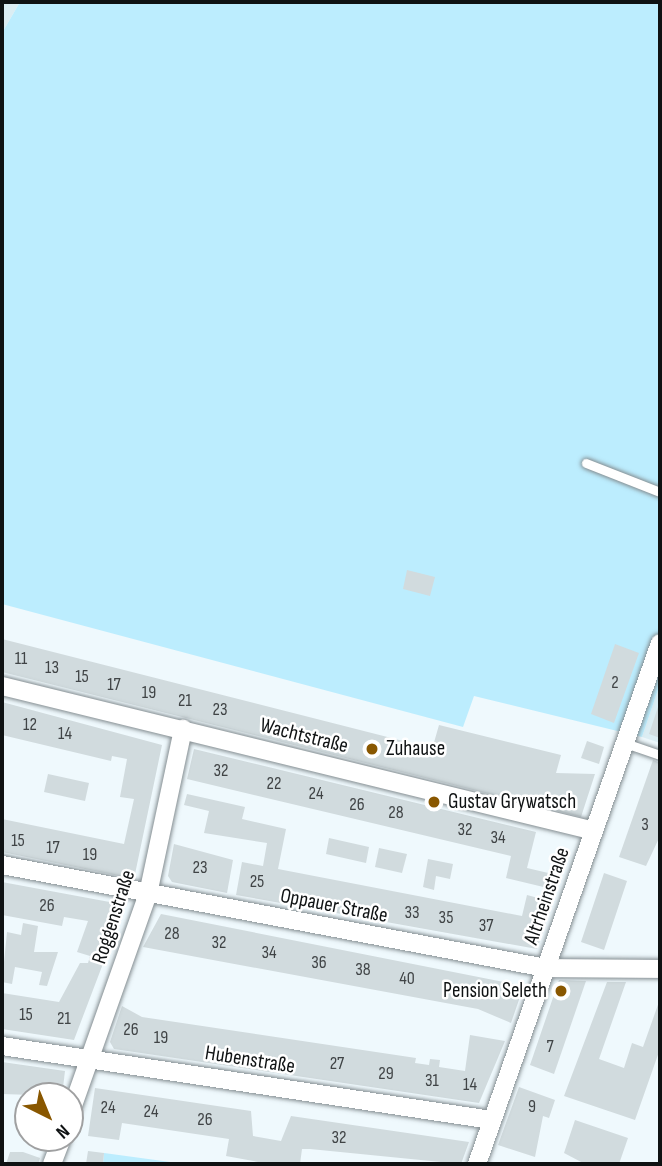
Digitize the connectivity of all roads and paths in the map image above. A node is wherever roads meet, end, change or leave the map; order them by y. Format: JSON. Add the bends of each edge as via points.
{"nodes":[{"id":1,"x":586,"y":463,"type":"dead end"},
{"id":2,"x":660,"y":492,"type":"edge"},
{"id":3,"x":660,"y":643,"type":"edge"},
{"id":4,"x":2,"y":686,"type":"edge"},
{"id":5,"x":183,"y":729,"type":"junction"},
{"id":6,"x":625,"y":743,"type":"junction"},
{"id":7,"x":660,"y":755,"type":"edge"},
{"id":8,"x":594,"y":831,"type":"junction"},
{"id":9,"x":2,"y":865,"type":"edge"},
{"id":10,"x":148,"y":894,"type":"junction"},
{"id":11,"x":546,"y":968,"type":"junction"},
{"id":12,"x":660,"y":969,"type":"edge"},
{"id":13,"x":2,"y":1046,"type":"edge"},
{"id":14,"x":90,"y":1059,"type":"junction"},
{"id":15,"x":82,"y":1082,"type":"edge"},
{"id":16,"x":492,"y":1119,"type":"junction"},
{"id":17,"x":477,"y":1164,"type":"edge"}],
"edges":[{"from":1,"to":2,"type":"lane"},
{"from":3,"to":6,"type":"street","name":"Altrheinstraße"},
{"from":4,"to":5,"type":"street","name":"Wachtstraße"},
{"from":5,"to":8,"type":"street","name":"Wachtstraße"},
{"from":5,"to":10,"type":"street","name":"Roggenstraße"},
{"from":6,"to":7,"type":"lane"},
{"from":6,"to":8,"type":"street","name":"Altrheinstraße"},
{"from":8,"to":11,"type":"street","name":"Altrheinstraße"},
{"from":9,"to":10,"type":"street","name":"Oppauer Straße"},
{"from":10,"to":11,"type":"street","name":"Oppauer Straße"},
{"from":10,"to":14,"type":"street","name":"Roggenstraße"},
{"from":11,"to":12,"type":"street","name":"Oppauer Straße"},
{"from":11,"to":16,"type":"street","name":"Altrheinstraße"},
{"from":13,"to":14,"type":"street","name":"Hubenstraße"},
{"from":14,"to":15,"type":"street","name":"Roggenstraße"},
{"from":14,"to":16,"type":"street","name":"Hubenstraße"},
{"from":16,"to":17,"type":"street","name":"Altrheinstraße"}]}
